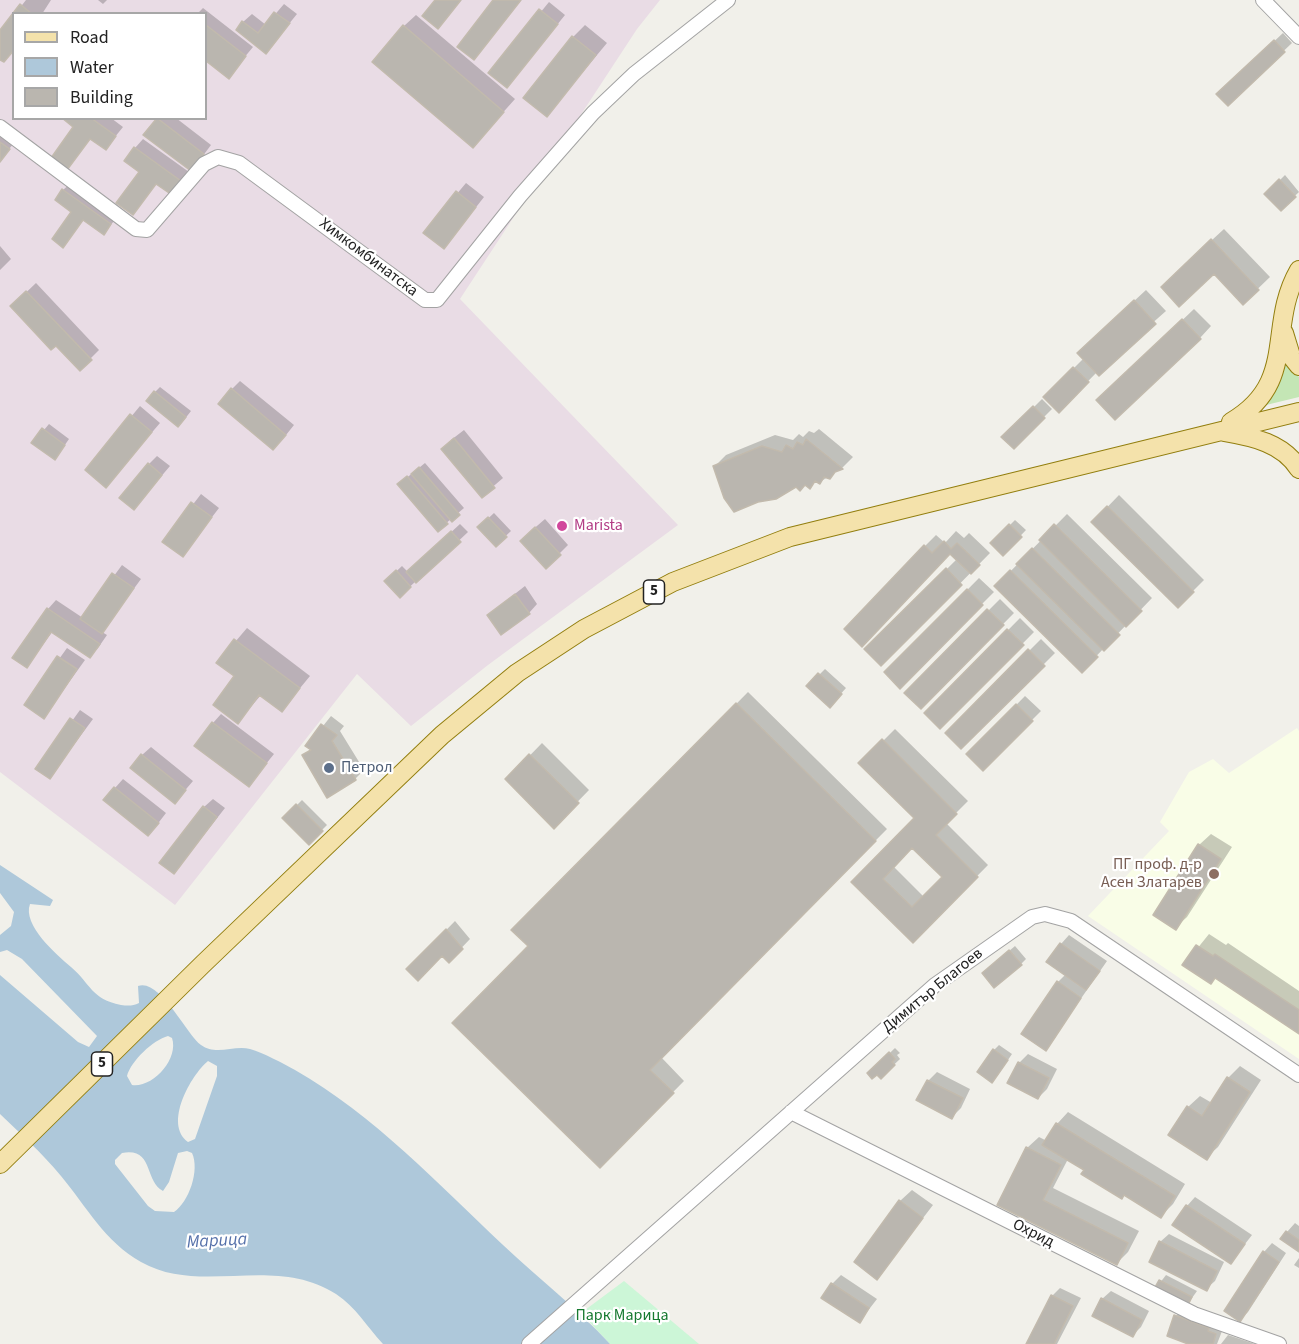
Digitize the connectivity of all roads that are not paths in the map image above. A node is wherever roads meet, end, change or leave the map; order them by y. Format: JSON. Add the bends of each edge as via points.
{"nodes":[{"id":1,"x":728,"y":0,"type":"edge"},
{"id":2,"x":1263,"y":0,"type":"edge"},
{"id":3,"x":1299,"y":37,"type":"edge"},
{"id":4,"x":0,"y":127,"type":"edge"},
{"id":5,"x":1299,"y":270,"type":"edge"},
{"id":6,"x":1283,"y":328,"type":"junction"},
{"id":7,"x":1299,"y":366,"type":"edge"},
{"id":8,"x":1299,"y":412,"type":"edge"},
{"id":9,"x":1217,"y":431,"type":"junction"},
{"id":10,"x":1299,"y":469,"type":"edge"},
{"id":11,"x":1299,"y":1075,"type":"edge"},
{"id":12,"x":791,"y":1112,"type":"junction"},
{"id":13,"x":0,"y":1164,"type":"edge"},
{"id":14,"x":529,"y":1344,"type":"edge"},
{"id":15,"x":1279,"y":1344,"type":"edge"}],
"edges":[{"from":1,"to":4,"type":"street","name":"Химкомбинатска","via":[[634,74],[593,113],[437,300],[425,300],[239,163],[218,157],[204,164],[147,230],[136,230]]},
{"from":2,"to":3,"type":"street"},
{"from":5,"to":6,"type":"main road","via":[[1286,302]]},
{"from":6,"to":7,"type":"main road","via":[[1288,350]]},
{"from":6,"to":9,"type":"main road","via":[[1274,373],[1265,393],[1245,414]]},
{"from":8,"to":9,"type":"main road","number":"5"},
{"from":9,"to":10,"type":"main road","via":[[1267,442]]},
{"from":9,"to":13,"type":"main road","number":"5","via":[[790,537],[673,582],[584,629],[517,673],[442,735]]},
{"from":11,"to":12,"type":"street","name":"Димитър Благоев","via":[[1071,921],[1045,914],[1032,917],[935,986]]},
{"from":12,"to":14,"type":"street","name":"Димитър Благоев"},
{"from":12,"to":15,"type":"street","name":"Охрид","via":[[1194,1314]]}]}
